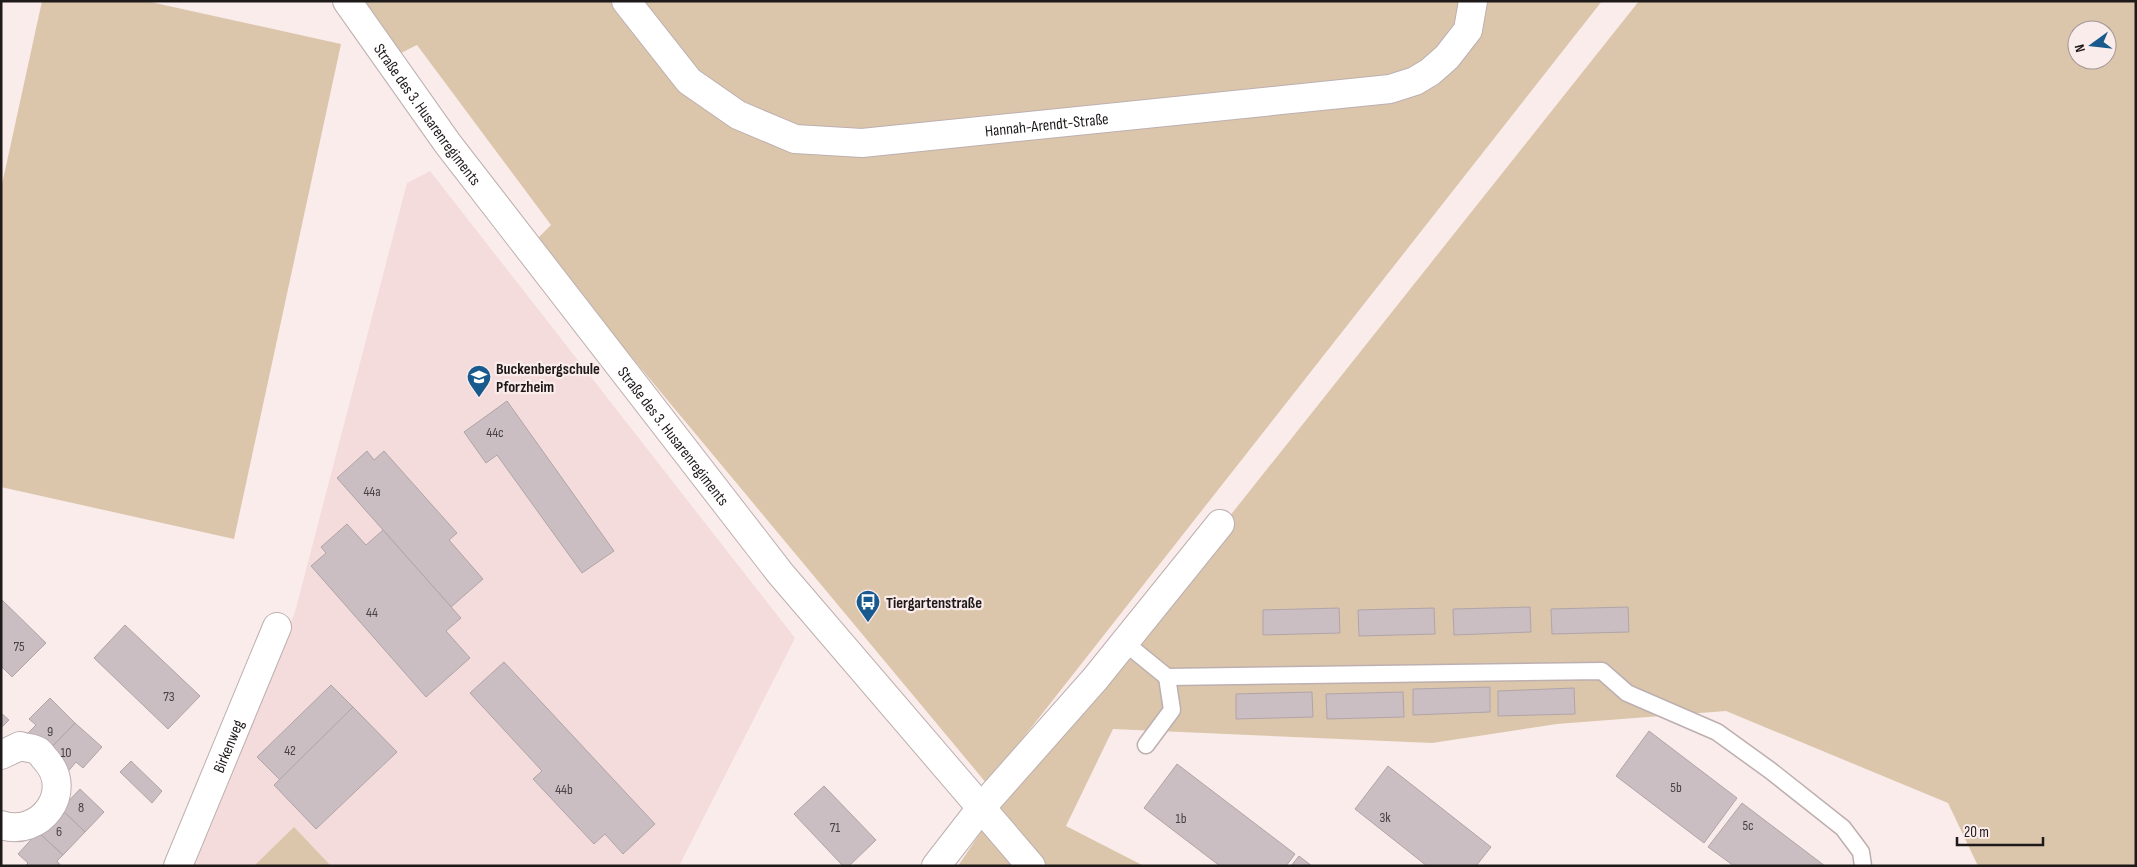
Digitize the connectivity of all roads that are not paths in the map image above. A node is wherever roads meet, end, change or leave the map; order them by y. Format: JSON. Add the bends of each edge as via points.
{"nodes":[{"id":1,"x":347,"y":1,"type":"edge"},
{"id":2,"x":626,"y":1,"type":"edge"},
{"id":3,"x":1474,"y":1,"type":"edge"},
{"id":4,"x":1220,"y":524,"type":"dead end"},
{"id":5,"x":278,"y":627,"type":"dead end"},
{"id":6,"x":1124,"y":642,"type":"junction"},
{"id":7,"x":1167,"y":677,"type":"junction"},
{"id":8,"x":1146,"y":745,"type":"dead end"},
{"id":9,"x":1,"y":755,"type":"edge"},
{"id":10,"x":981,"y":808,"type":"junction"},
{"id":11,"x":1,"y":825,"type":"edge"},
{"id":12,"x":178,"y":866,"type":"edge"},
{"id":13,"x":936,"y":866,"type":"edge"},
{"id":14,"x":1031,"y":866,"type":"edge"},
{"id":15,"x":1863,"y":866,"type":"edge"}],
"edges":[{"from":1,"to":10,"type":"street","name":"Straße des 3. Husarenregiments","via":[[448,144],[780,573]]},
{"from":2,"to":3,"type":"street","name":"Hannah-Arendt-Straße","via":[[689,80],[738,114],[795,138],[862,143],[1390,89],[1415,81],[1447,57],[1468,30]]},
{"from":4,"to":6,"type":"street"},
{"from":5,"to":12,"type":"street","name":"Birkenweg"},
{"from":6,"to":7,"type":"lane"},
{"from":6,"to":10,"type":"street"},
{"from":7,"to":8,"type":"lane","via":[[1172,710]]},
{"from":7,"to":15,"type":"lane","via":[[1602,671],[1627,693],[1717,732],[1771,771],[1843,828],[1861,852]]},
{"from":9,"to":11,"type":"street","via":[[20,746],[38,751],[52,766],[58,786],[44,817],[30,825],[12,828]]},
{"from":10,"to":13,"type":"street"},
{"from":10,"to":14,"type":"street","name":"Straße des 3. Husarenregiments"}]}
